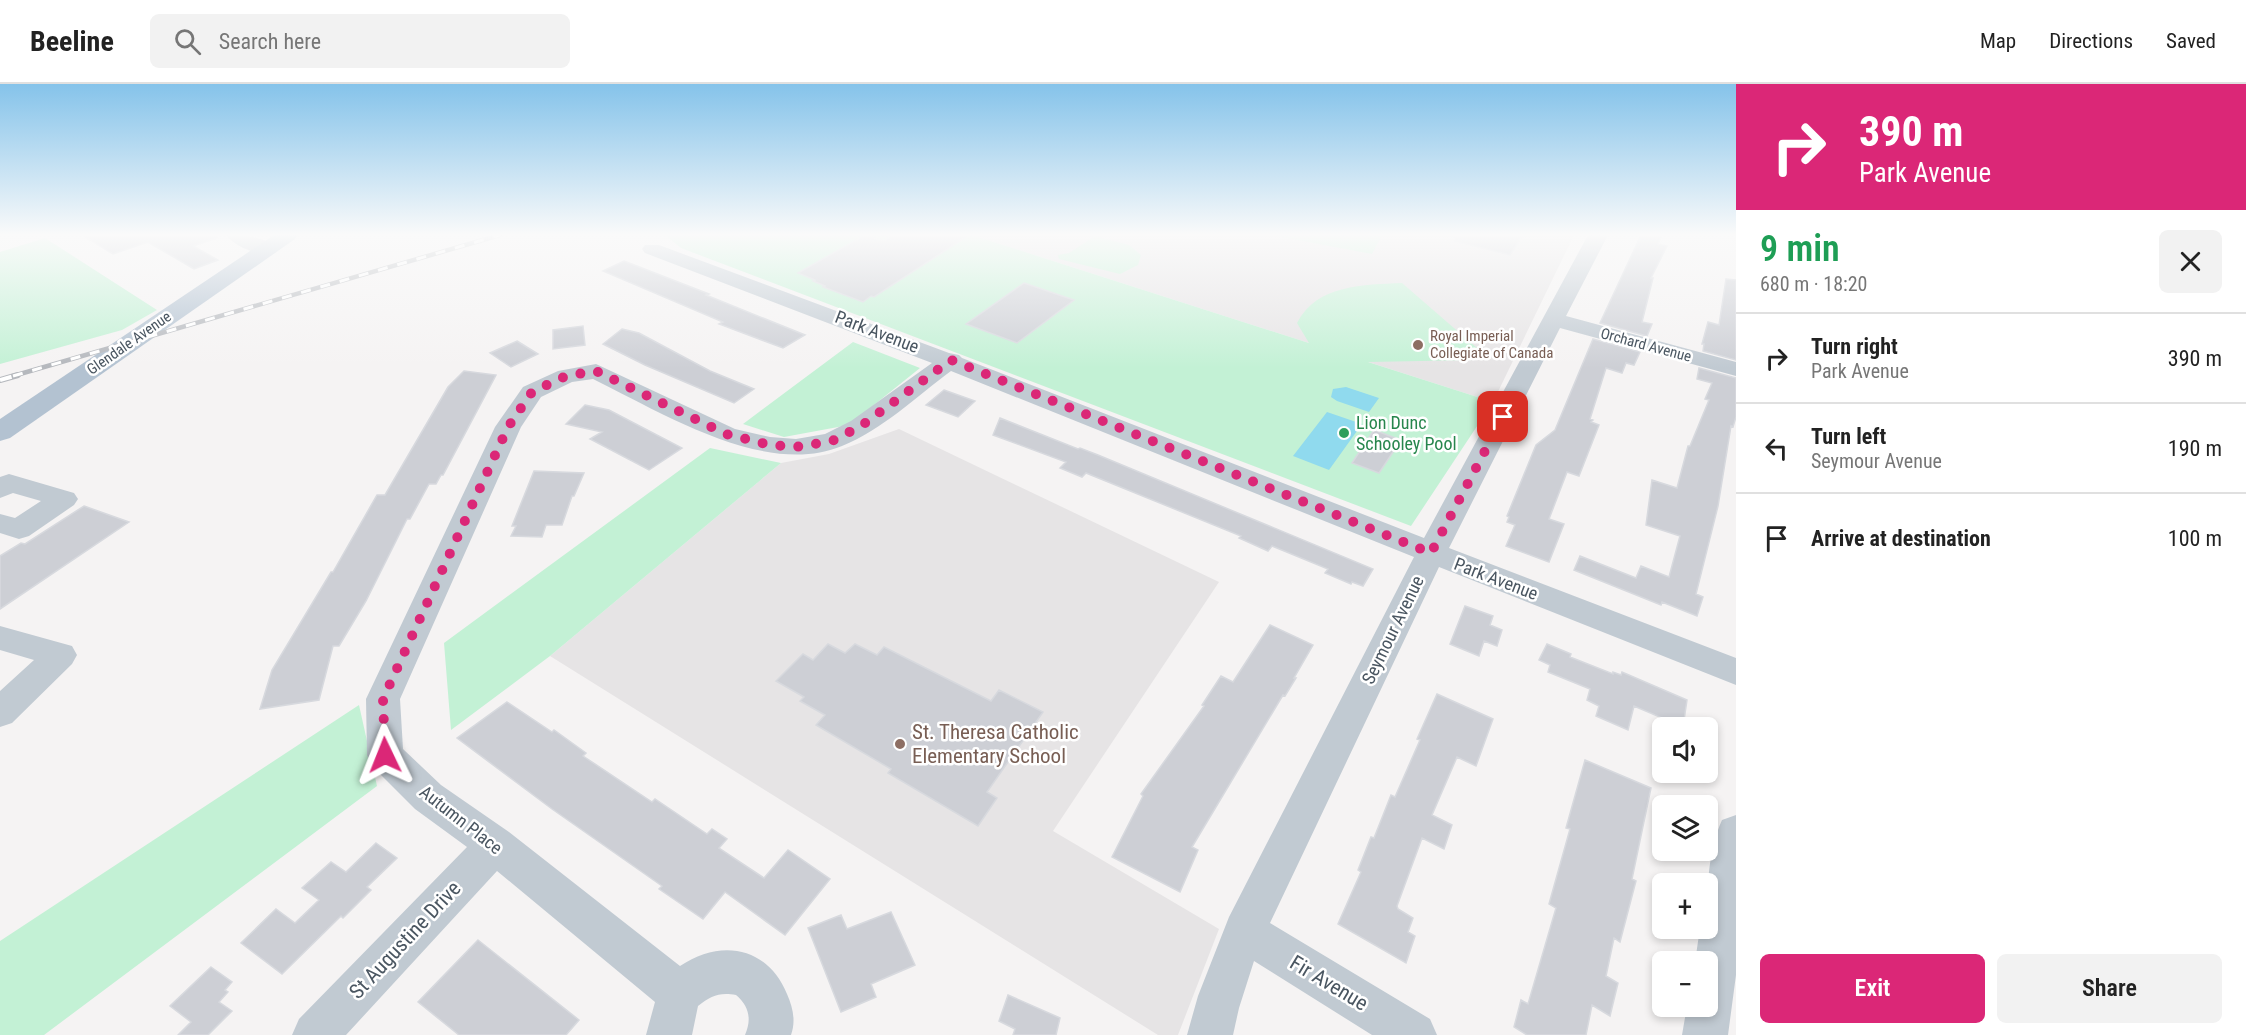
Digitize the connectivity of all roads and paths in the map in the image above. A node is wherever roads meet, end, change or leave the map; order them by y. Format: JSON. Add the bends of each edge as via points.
{"nodes":[{"id":1,"x":223,"y":279,"type":"edge"},
{"id":2,"x":734,"y":279,"type":"edge"},
{"id":3,"x":1576,"y":279,"type":"edge"},
{"id":4,"x":1555,"y":320,"type":"junction"},
{"id":5,"x":951,"y":360,"type":"junction"},
{"id":6,"x":1736,"y":369,"type":"edge"},
{"id":7,"x":0,"y":432,"type":"edge"},
{"id":8,"x":0,"y":489,"type":"edge"},
{"id":9,"x":0,"y":523,"type":"edge"},
{"id":10,"x":1431,"y":553,"type":"junction"},
{"id":11,"x":0,"y":638,"type":"edge"},
{"id":12,"x":1736,"y":672,"type":"edge"},
{"id":13,"x":0,"y":713,"type":"edge"},
{"id":14,"x":1736,"y":832,"type":"edge"},
{"id":15,"x":495,"y":845,"type":"junction"},
{"id":16,"x":1244,"y":931,"type":"junction"},
{"id":17,"x":679,"y":993,"type":"junction"},
{"id":18,"x":315,"y":1035,"type":"edge"},
{"id":19,"x":669,"y":1035,"type":"edge"},
{"id":20,"x":768,"y":1035,"type":"edge"},
{"id":21,"x":1210,"y":1035,"type":"edge"},
{"id":22,"x":1414,"y":1035,"type":"edge"},
{"id":23,"x":1705,"y":1035,"type":"edge"}],
"edges":[{"from":1,"to":7,"type":"main road","name":"Glendale Avenue"},
{"from":2,"to":5,"type":"street","name":"Park Avenue"},
{"from":3,"to":4,"type":"street","name":"Seymour Avenue"},
{"from":4,"to":6,"type":"street","name":"Orchard Avenue"},
{"from":4,"to":10,"type":"street","name":"Seymour Avenue"},
{"from":5,"to":10,"type":"street","name":"Park Avenue"},
{"from":5,"to":15,"type":"street","name":"Autumn Place","via":[[861,426],[832,441],[796,447],[726,434],[596,371],[566,376],[532,392],[508,427],[383,699],[385,755],[428,797]]},
{"from":8,"to":9,"type":"street","via":[[9,483],[64,499],[19,529]]},
{"from":10,"to":12,"type":"street","name":"Park Avenue"},
{"from":10,"to":16,"type":"street","name":"Seymour Avenue"},
{"from":11,"to":13,"type":"street","via":[[60,655]]},
{"from":14,"to":23,"type":"street"},
{"from":15,"to":17,"type":"street","name":"Autumn Place"},
{"from":15,"to":18,"type":"street","name":"St Augustine Drive"},
{"from":16,"to":21,"type":"street","name":"Seymour Avenue","via":[[1215,1009]]},
{"from":16,"to":22,"type":"street","name":"Fir Avenue"},
{"from":17,"to":19,"type":"street"},
{"from":17,"to":20,"type":"street","via":[[709,973],[733,971],[757,983],[771,1009]]}]}
